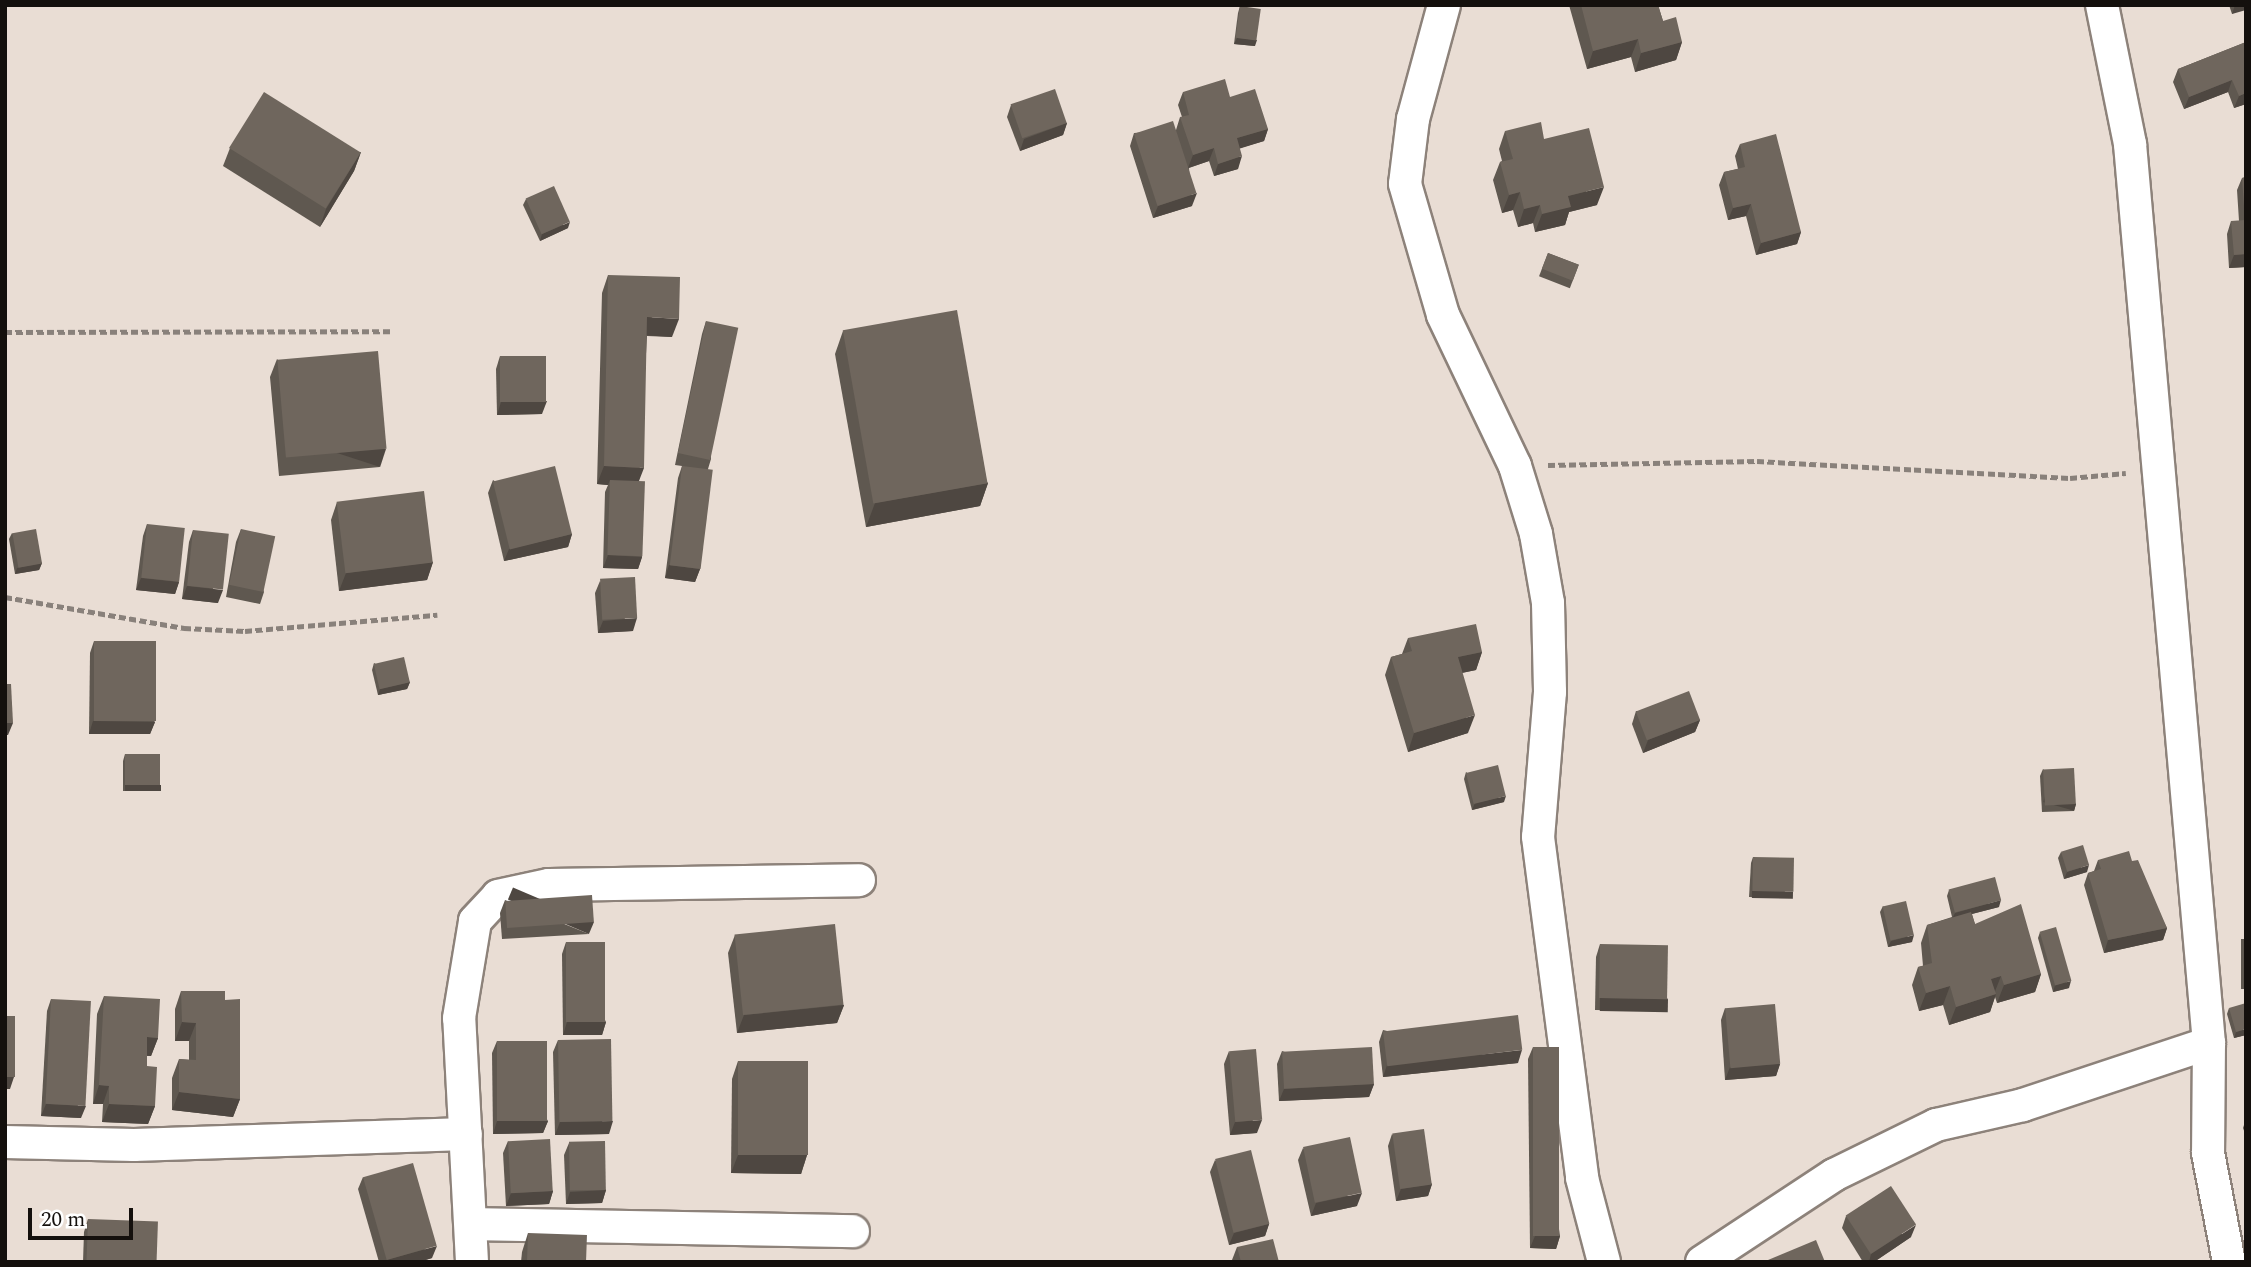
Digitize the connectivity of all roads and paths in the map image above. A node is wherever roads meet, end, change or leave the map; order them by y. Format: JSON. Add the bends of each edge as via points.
{"nodes":[{"id":1,"x":1444,"y":5,"type":"edge"},
{"id":2,"x":2102,"y":5,"type":"edge"},
{"id":3,"x":391,"y":331,"type":"dead end"},
{"id":4,"x":5,"y":332,"type":"edge"},
{"id":5,"x":1515,"y":466,"type":"junction"},
{"id":6,"x":2160,"y":470,"type":"junction"},
{"id":7,"x":5,"y":597,"type":"edge"},
{"id":8,"x":437,"y":615,"type":"dead end"},
{"id":9,"x":859,"y":880,"type":"dead end"},
{"id":10,"x":2209,"y":1043,"type":"junction"},
{"id":11,"x":466,"y":1134,"type":"junction"},
{"id":12,"x":5,"y":1142,"type":"edge"},
{"id":13,"x":472,"y":1224,"type":"junction"},
{"id":14,"x":853,"y":1231,"type":"dead end"},
{"id":15,"x":472,"y":1262,"type":"edge"},
{"id":16,"x":1604,"y":1262,"type":"edge"},
{"id":17,"x":1702,"y":1262,"type":"edge"},
{"id":18,"x":2229,"y":1262,"type":"edge"}],
"edges":[{"from":1,"to":5,"type":"street","via":[[1413,119],[1405,184],[1443,315]]},
{"from":2,"to":6,"type":"street","via":[[2130,144]]},
{"from":3,"to":4,"type":"path"},
{"from":5,"to":6,"type":"path","via":[[1756,461],[2070,478]]},
{"from":5,"to":16,"type":"street","via":[[1548,603],[1550,692],[1538,836],[1550,954],[1582,1178]]},
{"from":6,"to":10,"type":"street"},
{"from":7,"to":8,"type":"path","via":[[184,628],[245,631]]},
{"from":9,"to":11,"type":"street","via":[[548,885],[498,896],[475,921],[459,1018]]},
{"from":10,"to":17,"type":"street","via":[[2023,1105],[1936,1125],[1834,1175]]},
{"from":10,"to":18,"type":"street","via":[[2208,1153]]},
{"from":11,"to":12,"type":"street","via":[[121,1145]]},
{"from":11,"to":13,"type":"street"},
{"from":13,"to":14,"type":"street"},
{"from":13,"to":15,"type":"street"}]}
